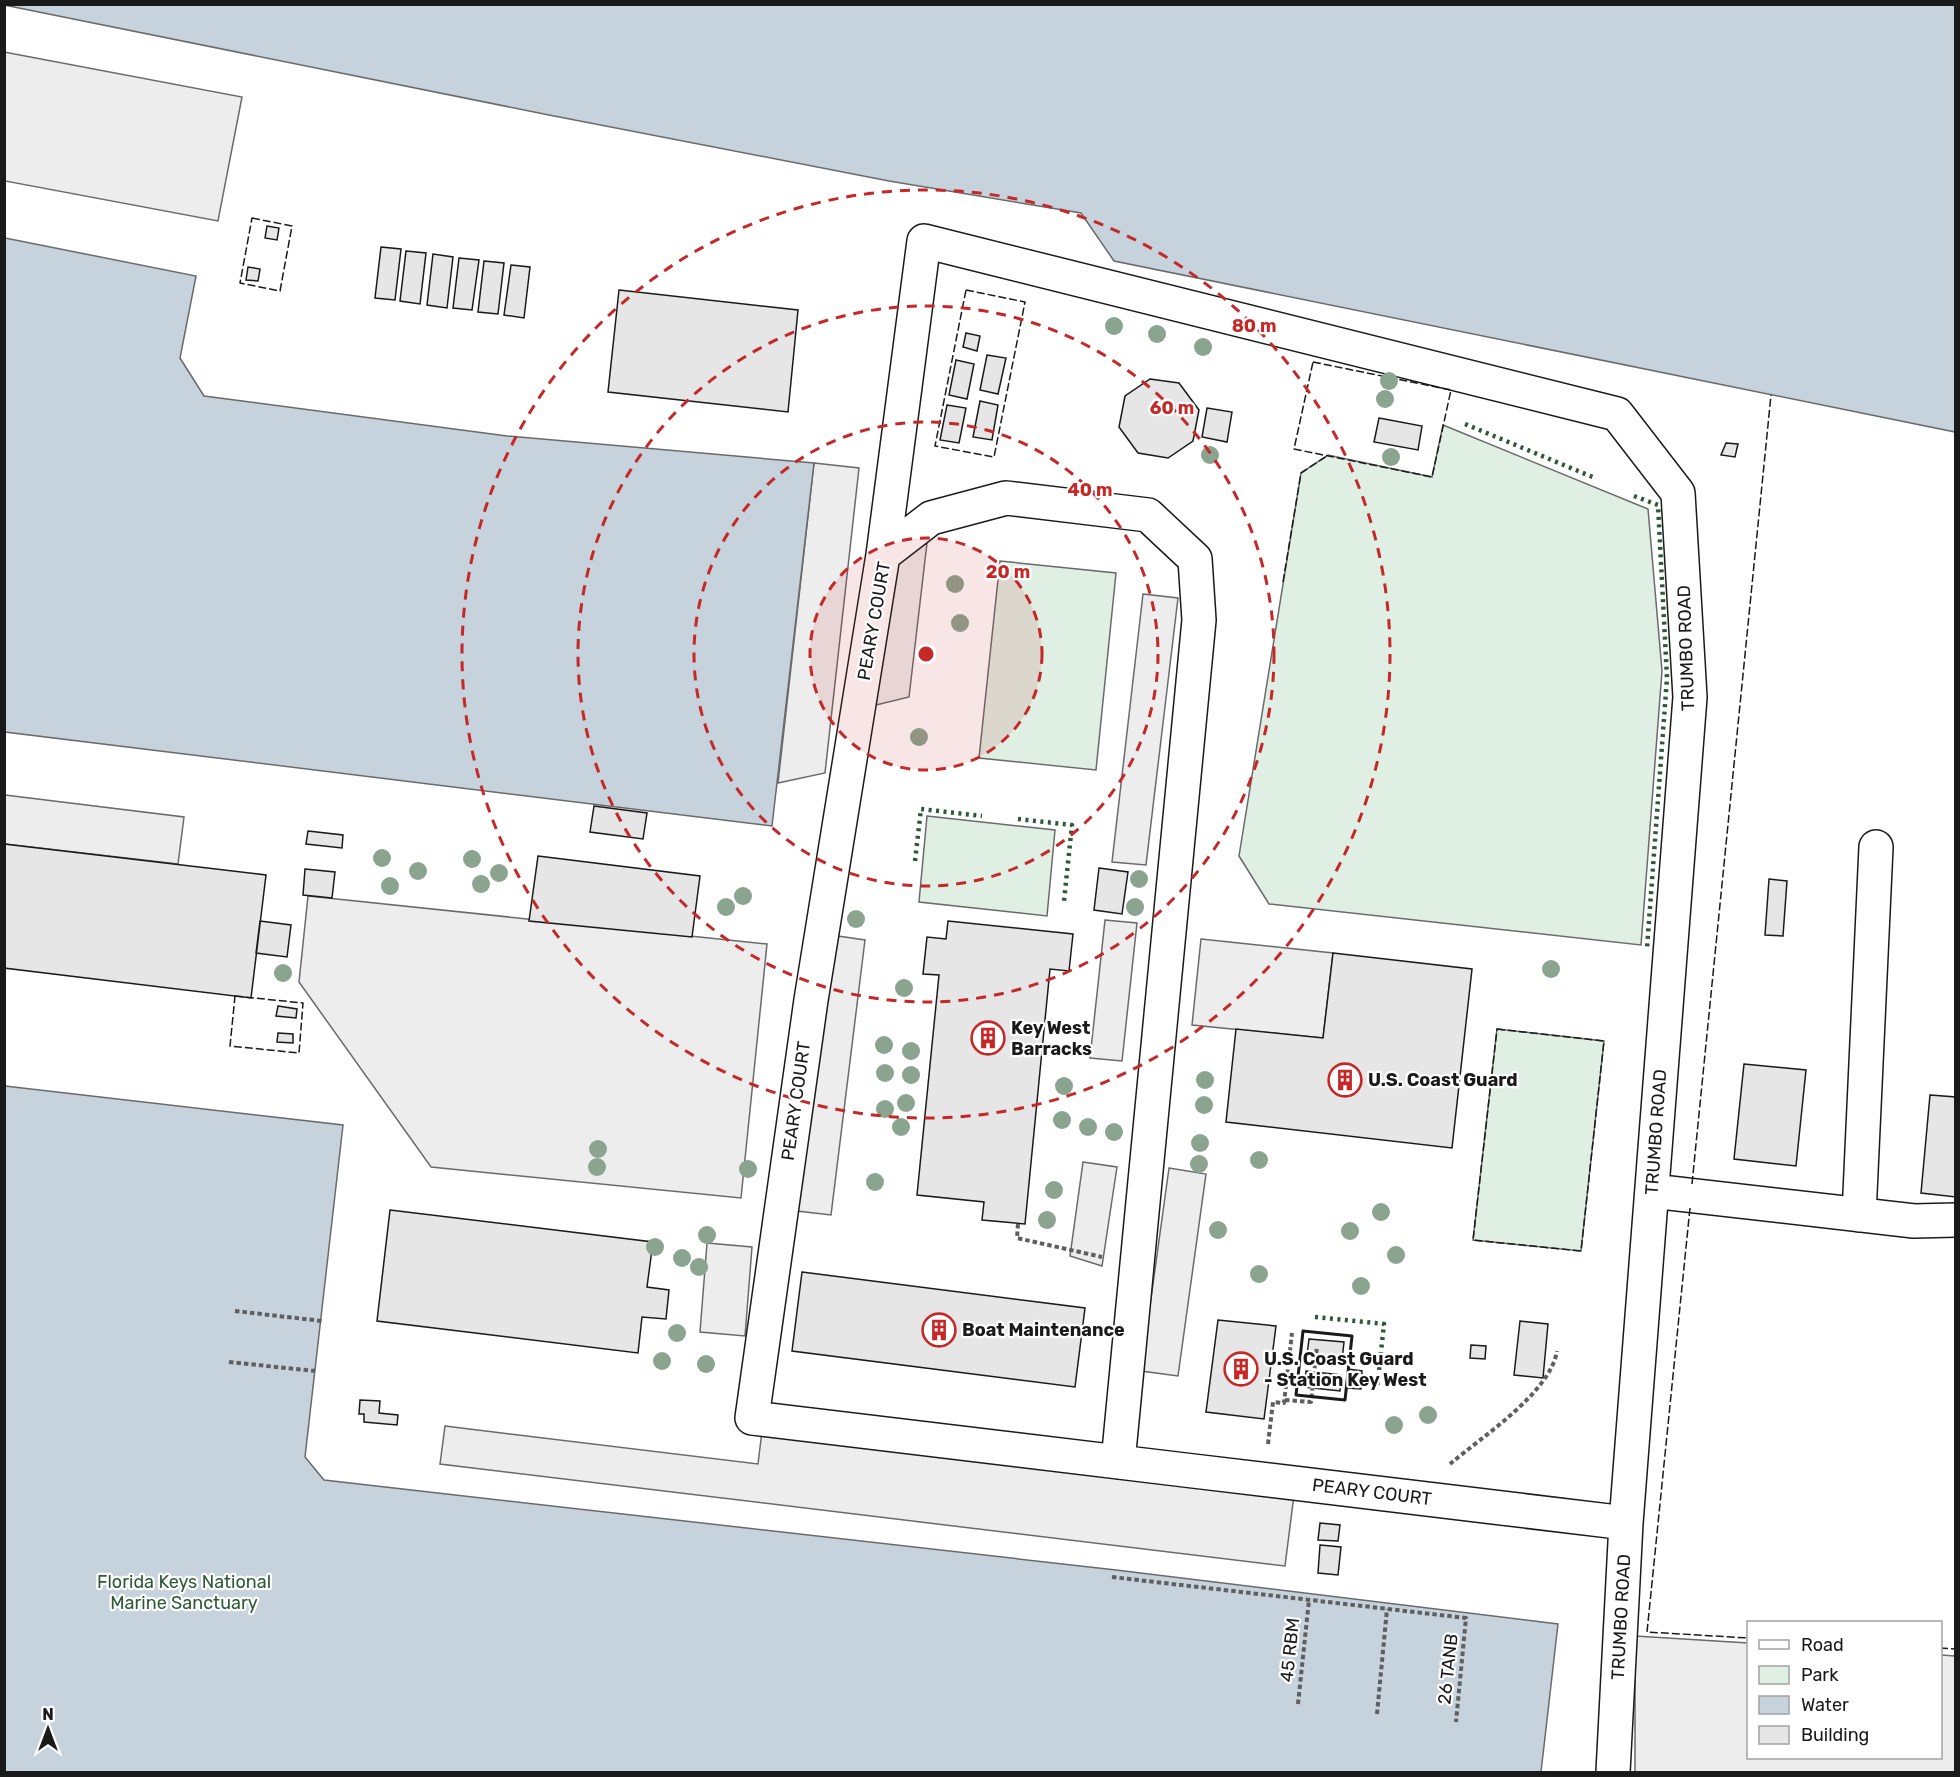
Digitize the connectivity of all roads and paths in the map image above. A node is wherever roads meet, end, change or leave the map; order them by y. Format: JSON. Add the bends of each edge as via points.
{"nodes":[{"id":1,"x":883,"y":555,"type":"junction"},
{"id":2,"x":1876,"y":847,"type":"dead end"},
{"id":3,"x":1652,"y":1191,"type":"junction"},
{"id":4,"x":1859,"y":1215,"type":"junction"},
{"id":5,"x":1956,"y":1220,"type":"edge"},
{"id":6,"x":1018,"y":1224,"type":"dead end"},
{"id":7,"x":1136,"y":1265,"type":"junction"},
{"id":8,"x":235,"y":1311,"type":"dead end"},
{"id":9,"x":322,"y":1321,"type":"dead end"},
{"id":10,"x":1292,"y":1333,"type":"dead end"},
{"id":11,"x":1317,"y":1346,"type":"dead end"},
{"id":12,"x":1557,"y":1351,"type":"dead end"},
{"id":13,"x":229,"y":1362,"type":"dead end"},
{"id":14,"x":315,"y":1371,"type":"dead end"},
{"id":15,"x":1285,"y":1400,"type":"junction"},
{"id":16,"x":1268,"y":1448,"type":"dead end"},
{"id":17,"x":1118,"y":1462,"type":"junction"},
{"id":18,"x":1411,"y":1497,"type":"junction"},
{"id":19,"x":1626,"y":1523,"type":"junction"},
{"id":20,"x":1112,"y":1577,"type":"dead end"},
{"id":21,"x":1309,"y":1600,"type":"junction"},
{"id":22,"x":1387,"y":1609,"type":"junction"},
{"id":23,"x":1298,"y":1704,"type":"dead end"},
{"id":24,"x":1377,"y":1714,"type":"dead end"},
{"id":25,"x":1456,"y":1722,"type":"dead end"},
{"id":26,"x":1613,"y":1773,"type":"edge"}],
"edges":[{"from":1,"to":3,"type":"lane","name":"TRUMBO ROAD","via":[[924,241],[1617,414],[1678,493],[1690,697]]},
{"from":1,"to":7,"type":"lane","name":"PEARY COURT","via":[[931,518],[1006,498],[1148,515],[1195,559],[1199,620]]},
{"from":1,"to":17,"type":"lane","name":"PEARY COURT","via":[[811,1000],[752,1418]]},
{"from":2,"to":4,"type":"lane"},
{"from":3,"to":4,"type":"lane"},
{"from":3,"to":19,"type":"lane","name":"TRUMBO ROAD"},
{"from":4,"to":5,"type":"lane","via":[[1914,1221]]},
{"from":6,"to":7,"type":"path","via":[[1017,1238]]},
{"from":7,"to":17,"type":"lane","name":"PEARY COURT"},
{"from":8,"to":9,"type":"path"},
{"from":10,"to":15,"type":"path"},
{"from":11,"to":15,"type":"path","via":[[1311,1402]]},
{"from":12,"to":18,"type":"path","via":[[1554,1366],[1540,1389]]},
{"from":13,"to":14,"type":"path"},
{"from":15,"to":16,"type":"path","via":[[1273,1402]]},
{"from":17,"to":18,"type":"lane","name":"PEARY COURT"},
{"from":18,"to":19,"type":"lane","name":"PEARY COURT"},
{"from":19,"to":26,"type":"lane","name":"TRUMBO ROAD"},
{"from":20,"to":21,"type":"path"},
{"from":21,"to":22,"type":"path"},
{"from":21,"to":23,"type":"path","name":"45 RBM"},
{"from":22,"to":24,"type":"path"},
{"from":22,"to":25,"type":"path","name":"26 TANB","via":[[1466,1618]]}]}
